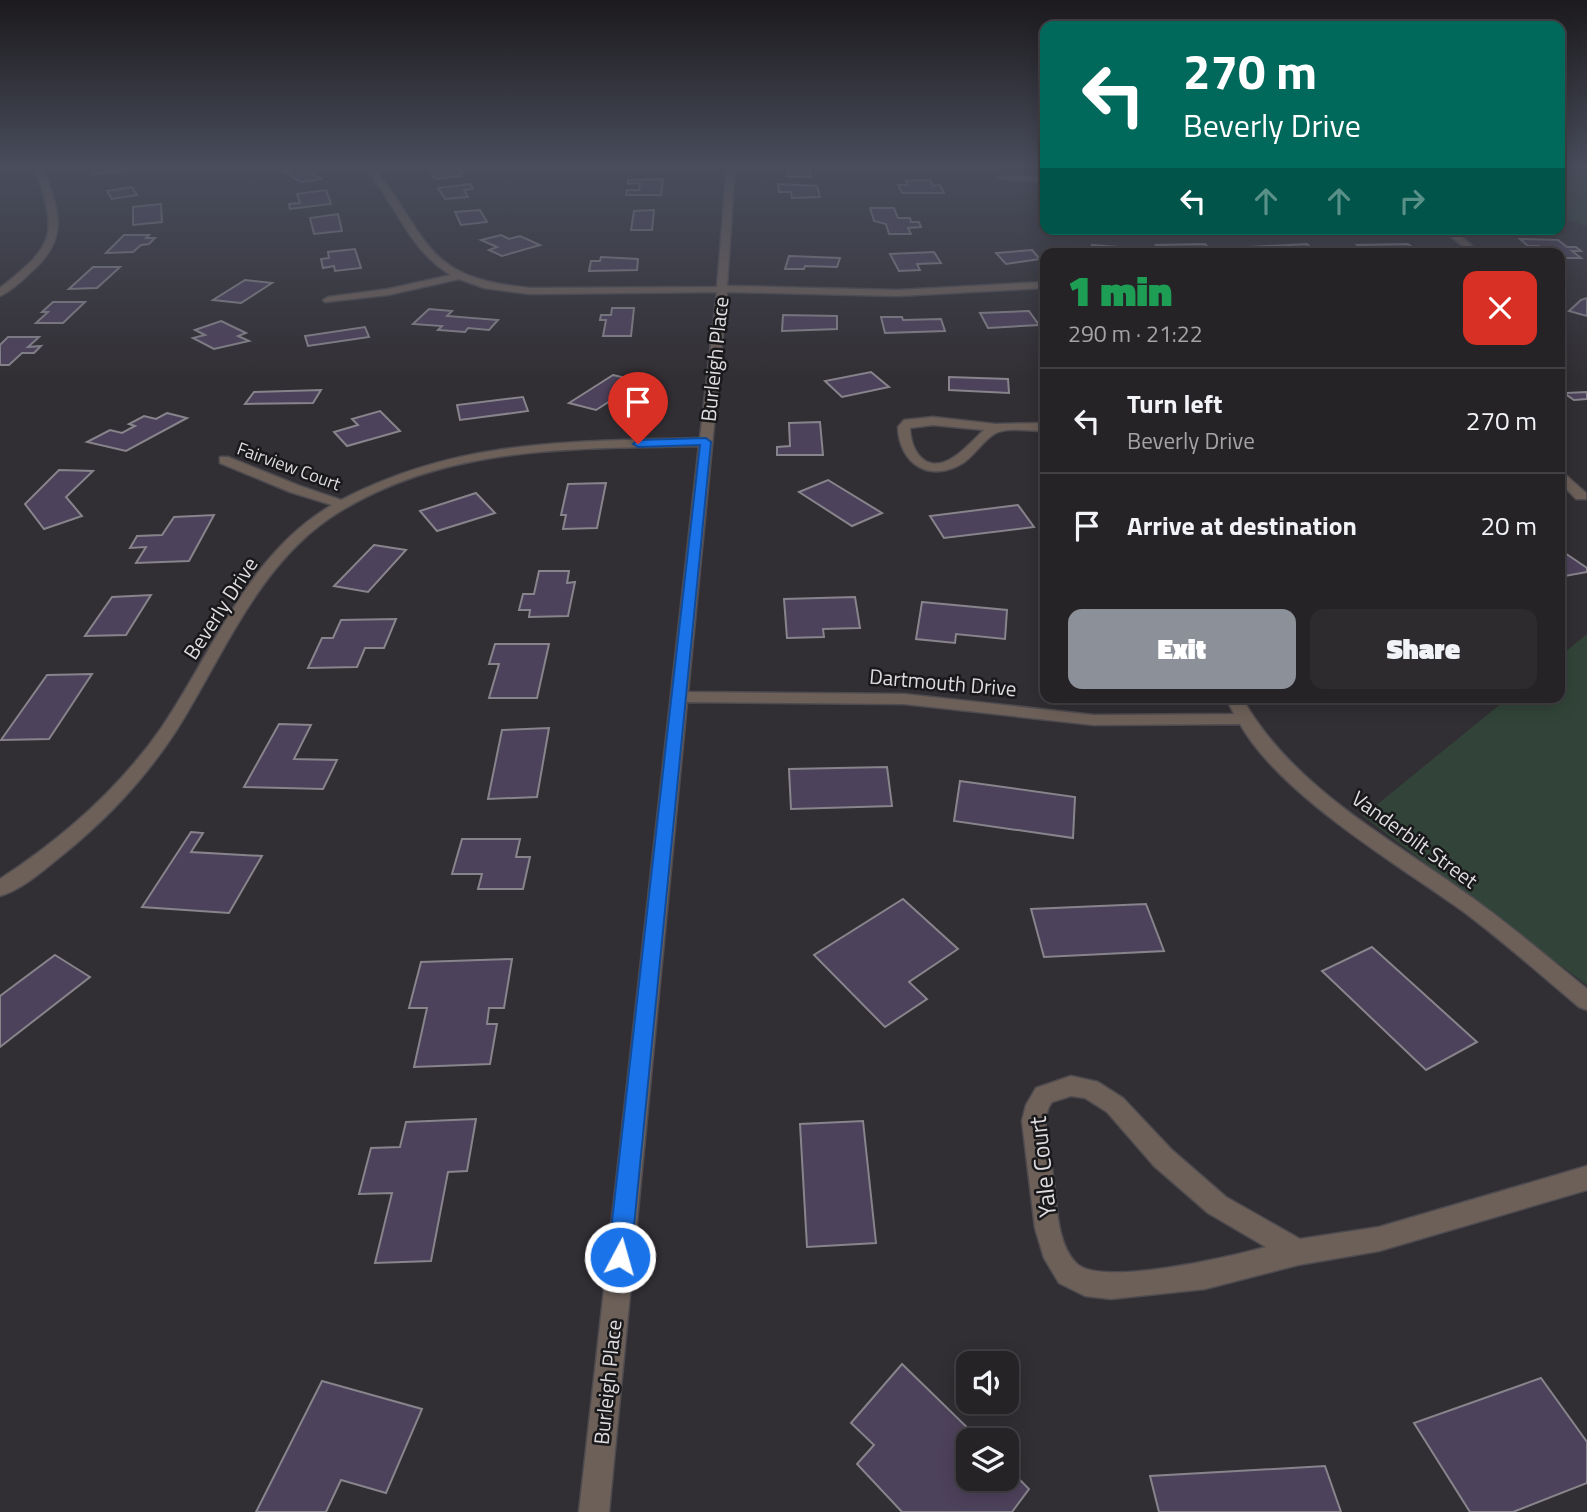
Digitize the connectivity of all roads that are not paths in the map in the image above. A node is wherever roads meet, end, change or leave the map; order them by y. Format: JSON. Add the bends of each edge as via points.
{"nodes":[{"id":1,"x":54,"y":237,"type":"edge"},
{"id":2,"x":416,"y":237,"type":"edge"},
{"id":3,"x":726,"y":237,"type":"edge"},
{"id":4,"x":1456,"y":237,"type":"edge"},
{"id":5,"x":1470,"y":248,"type":"edge"},
{"id":6,"x":457,"y":276,"type":"junction"},
{"id":7,"x":1040,"y":285,"type":"edge"},
{"id":8,"x":722,"y":289,"type":"junction"},
{"id":9,"x":0,"y":293,"type":"edge"},
{"id":10,"x":328,"y":300,"type":"dead end"},
{"id":11,"x":1040,"y":426,"type":"edge"},
{"id":12,"x":995,"y":428,"type":"junction"},
{"id":13,"x":706,"y":442,"type":"junction"},
{"id":14,"x":224,"y":460,"type":"dead end"},
{"id":15,"x":1565,"y":479,"type":"edge"},
{"id":16,"x":1565,"y":496,"type":"edge"},
{"id":17,"x":1584,"y":496,"type":"edge"},
{"id":18,"x":342,"y":504,"type":"junction"},
{"id":19,"x":680,"y":697,"type":"junction"},
{"id":20,"x":1236,"y":703,"type":"edge"},
{"id":21,"x":1243,"y":719,"type":"junction"},
{"id":22,"x":0,"y":889,"type":"edge"},
{"id":23,"x":1587,"y":1001,"type":"edge"},
{"id":24,"x":1587,"y":1178,"type":"edge"},
{"id":25,"x":1298,"y":1252,"type":"junction"},
{"id":26,"x":594,"y":1512,"type":"edge"}],
"edges":[{"from":1,"to":9,"type":"street","via":[[39,261]]},
{"from":2,"to":6,"type":"street","via":[[432,257]]},
{"from":3,"to":8,"type":"street","name":"Burleigh Place"},
{"from":4,"to":5,"type":"street"},
{"from":6,"to":8,"type":"street","via":[[492,287],[530,291]]},
{"from":6,"to":10,"type":"street"},
{"from":7,"to":8,"type":"street","via":[[898,293]]},
{"from":8,"to":13,"type":"street","name":"Burleigh Place"},
{"from":11,"to":12,"type":"street"},
{"from":12,"to":12,"type":"street","via":[[933,421],[904,427],[909,457],[930,467],[957,460]]},
{"from":13,"to":18,"type":"street","name":"Beverly Drive","via":[[564,444],[482,454],[391,482]]},
{"from":13,"to":19,"type":"street","name":"Burleigh Place"},
{"from":14,"to":18,"type":"street","name":"Fairview Court"},
{"from":15,"to":17,"type":"street"},
{"from":16,"to":17,"type":"street"},
{"from":18,"to":22,"type":"street","name":"Beverly Drive","via":[[292,544],[261,579],[167,732],[129,780],[77,832]]},
{"from":19,"to":21,"type":"street","name":"Dartmouth Drive","via":[[877,698],[1094,720]]},
{"from":19,"to":26,"type":"street","name":"Burleigh Place"},
{"from":20,"to":21,"type":"street","name":"Vanderbilt Street"},
{"from":21,"to":23,"type":"street","name":"Vanderbilt Street","via":[[1288,771],[1477,911]]},
{"from":24,"to":25,"type":"street","name":"Yale Court","via":[[1379,1239]]},
{"from":25,"to":25,"type":"street","name":"Yale Court","via":[[1217,1205],[1163,1158],[1115,1105],[1090,1089],[1048,1090],[1036,1104],[1034,1121],[1048,1228],[1057,1258],[1068,1274],[1085,1283],[1111,1286],[1205,1276]]}]}
